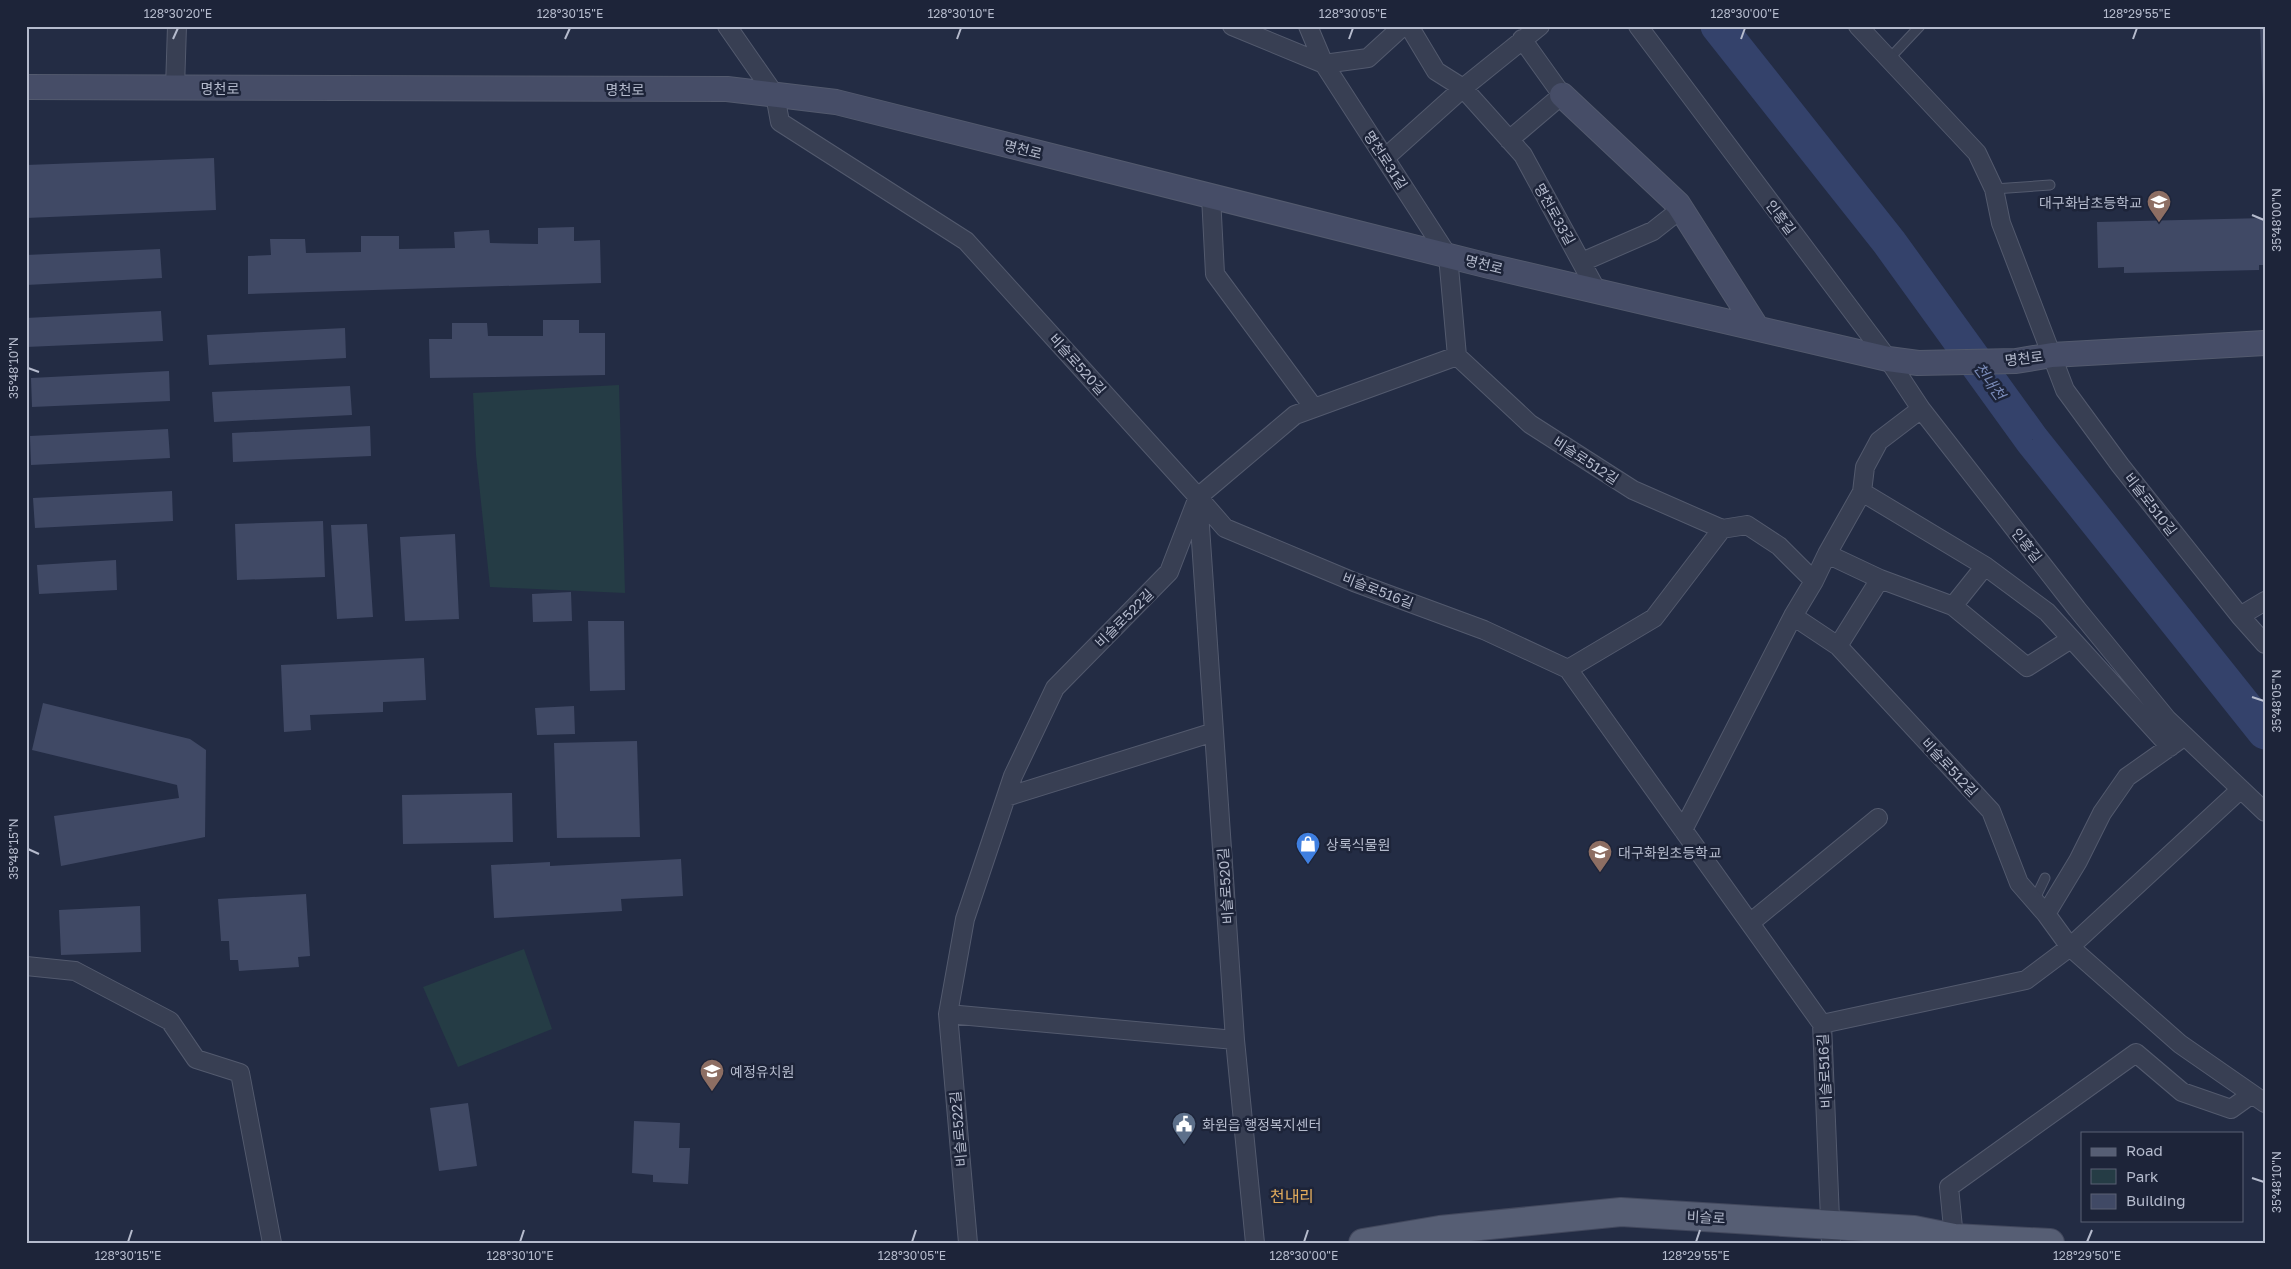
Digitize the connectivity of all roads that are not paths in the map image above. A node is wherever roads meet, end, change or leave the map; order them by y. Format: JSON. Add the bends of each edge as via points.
{"nodes":[{"id":1,"x":177,"y":26,"type":"edge"},
{"id":2,"x":727,"y":26,"type":"edge"},
{"id":3,"x":1232,"y":26,"type":"edge"},
{"id":4,"x":1308,"y":26,"type":"edge"},
{"id":5,"x":1403,"y":26,"type":"edge"},
{"id":6,"x":1409,"y":26,"type":"edge"},
{"id":7,"x":1540,"y":26,"type":"edge"},
{"id":8,"x":1638,"y":26,"type":"edge"},
{"id":9,"x":1858,"y":26,"type":"edge"},
{"id":10,"x":1920,"y":26,"type":"edge"},
{"id":11,"x":1522,"y":39,"type":"junction"},
{"id":12,"x":1888,"y":60,"type":"junction"},
{"id":13,"x":1324,"y":64,"type":"junction"},
{"id":14,"x":26,"y":87,"type":"edge"},
{"id":15,"x":175,"y":88,"type":"junction"},
{"id":16,"x":1462,"y":88,"type":"junction"},
{"id":17,"x":775,"y":95,"type":"junction"},
{"id":18,"x":1562,"y":95,"type":"junction"},
{"id":19,"x":1509,"y":140,"type":"junction"},
{"id":20,"x":1385,"y":158,"type":"junction"},
{"id":21,"x":2050,"y":184,"type":"dead end"},
{"id":22,"x":1994,"y":189,"type":"junction"},
{"id":23,"x":1211,"y":196,"type":"junction"},
{"id":24,"x":1681,"y":209,"type":"junction"},
{"id":25,"x":1448,"y":256,"type":"junction"},
{"id":26,"x":1582,"y":262,"type":"junction"},
{"id":27,"x":1597,"y":291,"type":"junction"},
{"id":28,"x":1757,"y":328,"type":"junction"},
{"id":29,"x":2265,"y":343,"type":"edge"},
{"id":30,"x":2052,"y":355,"type":"junction"},
{"id":31,"x":1457,"y":356,"type":"junction"},
{"id":32,"x":1888,"y":359,"type":"junction"},
{"id":33,"x":1314,"y":408,"type":"junction"},
{"id":34,"x":1922,"y":409,"type":"junction"},
{"id":35,"x":1862,"y":492,"type":"junction"},
{"id":36,"x":1198,"y":497,"type":"junction"},
{"id":37,"x":1722,"y":529,"type":"junction"},
{"id":38,"x":1827,"y":554,"type":"junction"},
{"id":39,"x":1985,"y":566,"type":"junction"},
{"id":40,"x":1880,"y":579,"type":"junction"},
{"id":41,"x":1814,"y":581,"type":"junction"},
{"id":42,"x":2265,"y":601,"type":"edge"},
{"id":43,"x":1953,"y":606,"type":"junction"},
{"id":44,"x":2077,"y":609,"type":"junction"},
{"id":45,"x":1792,"y":616,"type":"junction"},
{"id":46,"x":2240,"y":616,"type":"junction"},
{"id":47,"x":2059,"y":624,"type":"junction"},
{"id":48,"x":2071,"y":639,"type":"junction"},
{"id":49,"x":2265,"y":644,"type":"edge"},
{"id":50,"x":1838,"y":646,"type":"junction"},
{"id":51,"x":1568,"y":669,"type":"junction"},
{"id":52,"x":1214,"y":732,"type":"junction"},
{"id":53,"x":2186,"y":737,"type":"junction"},
{"id":54,"x":2170,"y":747,"type":"junction"},
{"id":55,"x":2241,"y":789,"type":"junction"},
{"id":56,"x":1006,"y":797,"type":"junction"},
{"id":57,"x":2265,"y":812,"type":"edge"},
{"id":58,"x":1878,"y":818,"type":"dead end"},
{"id":59,"x":1683,"y":830,"type":"junction"},
{"id":60,"x":2046,"y":878,"type":"dead end"},
{"id":61,"x":2040,"y":907,"type":"junction"},
{"id":62,"x":1750,"y":923,"type":"junction"},
{"id":63,"x":2070,"y":947,"type":"junction"},
{"id":64,"x":26,"y":966,"type":"edge"},
{"id":65,"x":948,"y":1014,"type":"junction"},
{"id":66,"x":1822,"y":1024,"type":"junction"},
{"id":67,"x":1235,"y":1040,"type":"junction"},
{"id":68,"x":2258,"y":1098,"type":"edge"},
{"id":69,"x":1832,"y":1234,"type":"edge"},
{"id":70,"x":1954,"y":1238,"type":"junction"},
{"id":71,"x":272,"y":1243,"type":"edge"},
{"id":72,"x":968,"y":1243,"type":"edge"},
{"id":73,"x":1255,"y":1243,"type":"edge"},
{"id":74,"x":1363,"y":1243,"type":"edge"},
{"id":75,"x":2050,"y":1243,"type":"edge"}],
"edges":[{"from":1,"to":15,"type":"street"},
{"from":2,"to":17,"type":"street"},
{"from":3,"to":13,"type":"street"},
{"from":4,"to":13,"type":"street","name":"명천로31길"},
{"from":5,"to":13,"type":"street","via":[[1368,58]]},
{"from":6,"to":16,"type":"street","name":"명천로33길","via":[[1436,71]]},
{"from":7,"to":11,"type":"street"},
{"from":8,"to":32,"type":"street","name":"인흥길"},
{"from":9,"to":12,"type":"street","name":"비슬로510길"},
{"from":10,"to":12,"type":"lane"},
{"from":11,"to":16,"type":"street"},
{"from":11,"to":18,"type":"street"},
{"from":12,"to":22,"type":"street","name":"비슬로510길","via":[[1977,153]]},
{"from":13,"to":20,"type":"street","name":"명천로31길"},
{"from":14,"to":15,"type":"street","name":"명천로"},
{"from":15,"to":17,"type":"street","name":"명천로","via":[[727,89]]},
{"from":16,"to":19,"type":"street","name":"명천로33길"},
{"from":16,"to":20,"type":"street"},
{"from":17,"to":23,"type":"street","name":"명천로","via":[[836,102]]},
{"from":17,"to":36,"type":"street","name":"비슬로520길","via":[[780,122],[966,242]]},
{"from":18,"to":19,"type":"street"},
{"from":18,"to":24,"type":"street"},
{"from":19,"to":26,"type":"street","name":"명천로33길","via":[[1523,155]]},
{"from":20,"to":25,"type":"street","name":"명천로31길"},
{"from":21,"to":22,"type":"lane"},
{"from":22,"to":30,"type":"street","name":"비슬로510길","via":[[2001,222]]},
{"from":23,"to":25,"type":"street","name":"명천로"},
{"from":23,"to":33,"type":"street","via":[[1215,274]]},
{"from":24,"to":26,"type":"street","via":[[1653,231]]},
{"from":24,"to":28,"type":"street"},
{"from":25,"to":27,"type":"street","name":"명천로"},
{"from":25,"to":31,"type":"street"},
{"from":26,"to":27,"type":"street","name":"명천로33길"},
{"from":27,"to":28,"type":"street","name":"명천로"},
{"from":28,"to":32,"type":"street","name":"명천로"},
{"from":29,"to":30,"type":"street","name":"명천로"},
{"from":30,"to":32,"type":"street","name":"명천로","via":[[2016,361],[1918,363]]},
{"from":30,"to":46,"type":"street","name":"비슬로510길","via":[[2065,390]]},
{"from":31,"to":33,"type":"street","name":"비슬로522길"},
{"from":31,"to":37,"type":"street","name":"비슬로512길","via":[[1530,424],[1632,490]]},
{"from":32,"to":34,"type":"street","name":"인흥길"},
{"from":33,"to":36,"type":"street","name":"비슬로522길","via":[[1295,415]]},
{"from":34,"to":35,"type":"street","via":[[1879,441],[1865,467]]},
{"from":34,"to":44,"type":"street","name":"인흥길"},
{"from":35,"to":38,"type":"street"},
{"from":35,"to":39,"type":"street"},
{"from":36,"to":51,"type":"street","name":"비슬로516길","via":[[1225,528],[1354,582],[1484,630]]},
{"from":36,"to":52,"type":"street","name":"비슬로520길"},
{"from":36,"to":56,"type":"street","name":"비슬로522길","via":[[1169,572],[1055,688]]},
{"from":37,"to":41,"type":"street","via":[[1747,525],[1779,546]]},
{"from":37,"to":51,"type":"street","via":[[1654,618]]},
{"from":38,"to":40,"type":"street"},
{"from":38,"to":41,"type":"street"},
{"from":39,"to":43,"type":"street"},
{"from":39,"to":47,"type":"street"},
{"from":40,"to":43,"type":"street"},
{"from":40,"to":50,"type":"street"},
{"from":41,"to":45,"type":"street"},
{"from":42,"to":46,"type":"street"},
{"from":43,"to":48,"type":"street","via":[[2027,667]]},
{"from":44,"to":47,"type":"street"},
{"from":44,"to":53,"type":"street","name":"인흥길","via":[[2167,719]]},
{"from":45,"to":50,"type":"street","name":"비슬로512길"},
{"from":45,"to":59,"type":"street"},
{"from":46,"to":49,"type":"street","name":"비슬로510길"},
{"from":47,"to":48,"type":"street"},
{"from":48,"to":54,"type":"street"},
{"from":50,"to":61,"type":"street","name":"비슬로512길","via":[[1991,810],[2019,883]]},
{"from":51,"to":59,"type":"street","name":"비슬로516길"},
{"from":52,"to":56,"type":"street"},
{"from":52,"to":67,"type":"street","name":"비슬로520길"},
{"from":53,"to":54,"type":"street"},
{"from":53,"to":55,"type":"street","name":"인흥길"},
{"from":54,"to":61,"type":"street","via":[[2127,777],[2102,813],[2078,861]]},
{"from":55,"to":57,"type":"street","name":"인흥길"},
{"from":55,"to":63,"type":"street"},
{"from":56,"to":65,"type":"street","name":"비슬로522길","via":[[965,919]]},
{"from":58,"to":62,"type":"street"},
{"from":59,"to":62,"type":"street","name":"비슬로516길"},
{"from":60,"to":61,"type":"lane"},
{"from":61,"to":63,"type":"street","name":"비슬로512길"},
{"from":62,"to":66,"type":"street","name":"비슬로516길"},
{"from":63,"to":66,"type":"street","via":[[2026,980]]},
{"from":63,"to":68,"type":"street","name":"비슬로512길","via":[[2180,1044]]},
{"from":64,"to":71,"type":"street","via":[[75,971],[170,1021],[196,1058],[240,1073]]},
{"from":65,"to":67,"type":"street"},
{"from":65,"to":72,"type":"street","name":"비슬로522길"},
{"from":66,"to":69,"type":"street","name":"비슬로516길"},
{"from":67,"to":73,"type":"street","name":"비슬로520길"},
{"from":68,"to":70,"type":"street","name":"비슬로512길","via":[[2230,1109],[2182,1092],[2136,1053],[1949,1187]]},
{"from":69,"to":70,"type":"main road","name":"비슬로","via":[[1914,1230]]},
{"from":69,"to":74,"type":"main road","name":"비슬로","via":[[1621,1212],[1440,1230]]},
{"from":70,"to":75,"type":"main road","name":"비슬로"}]}
